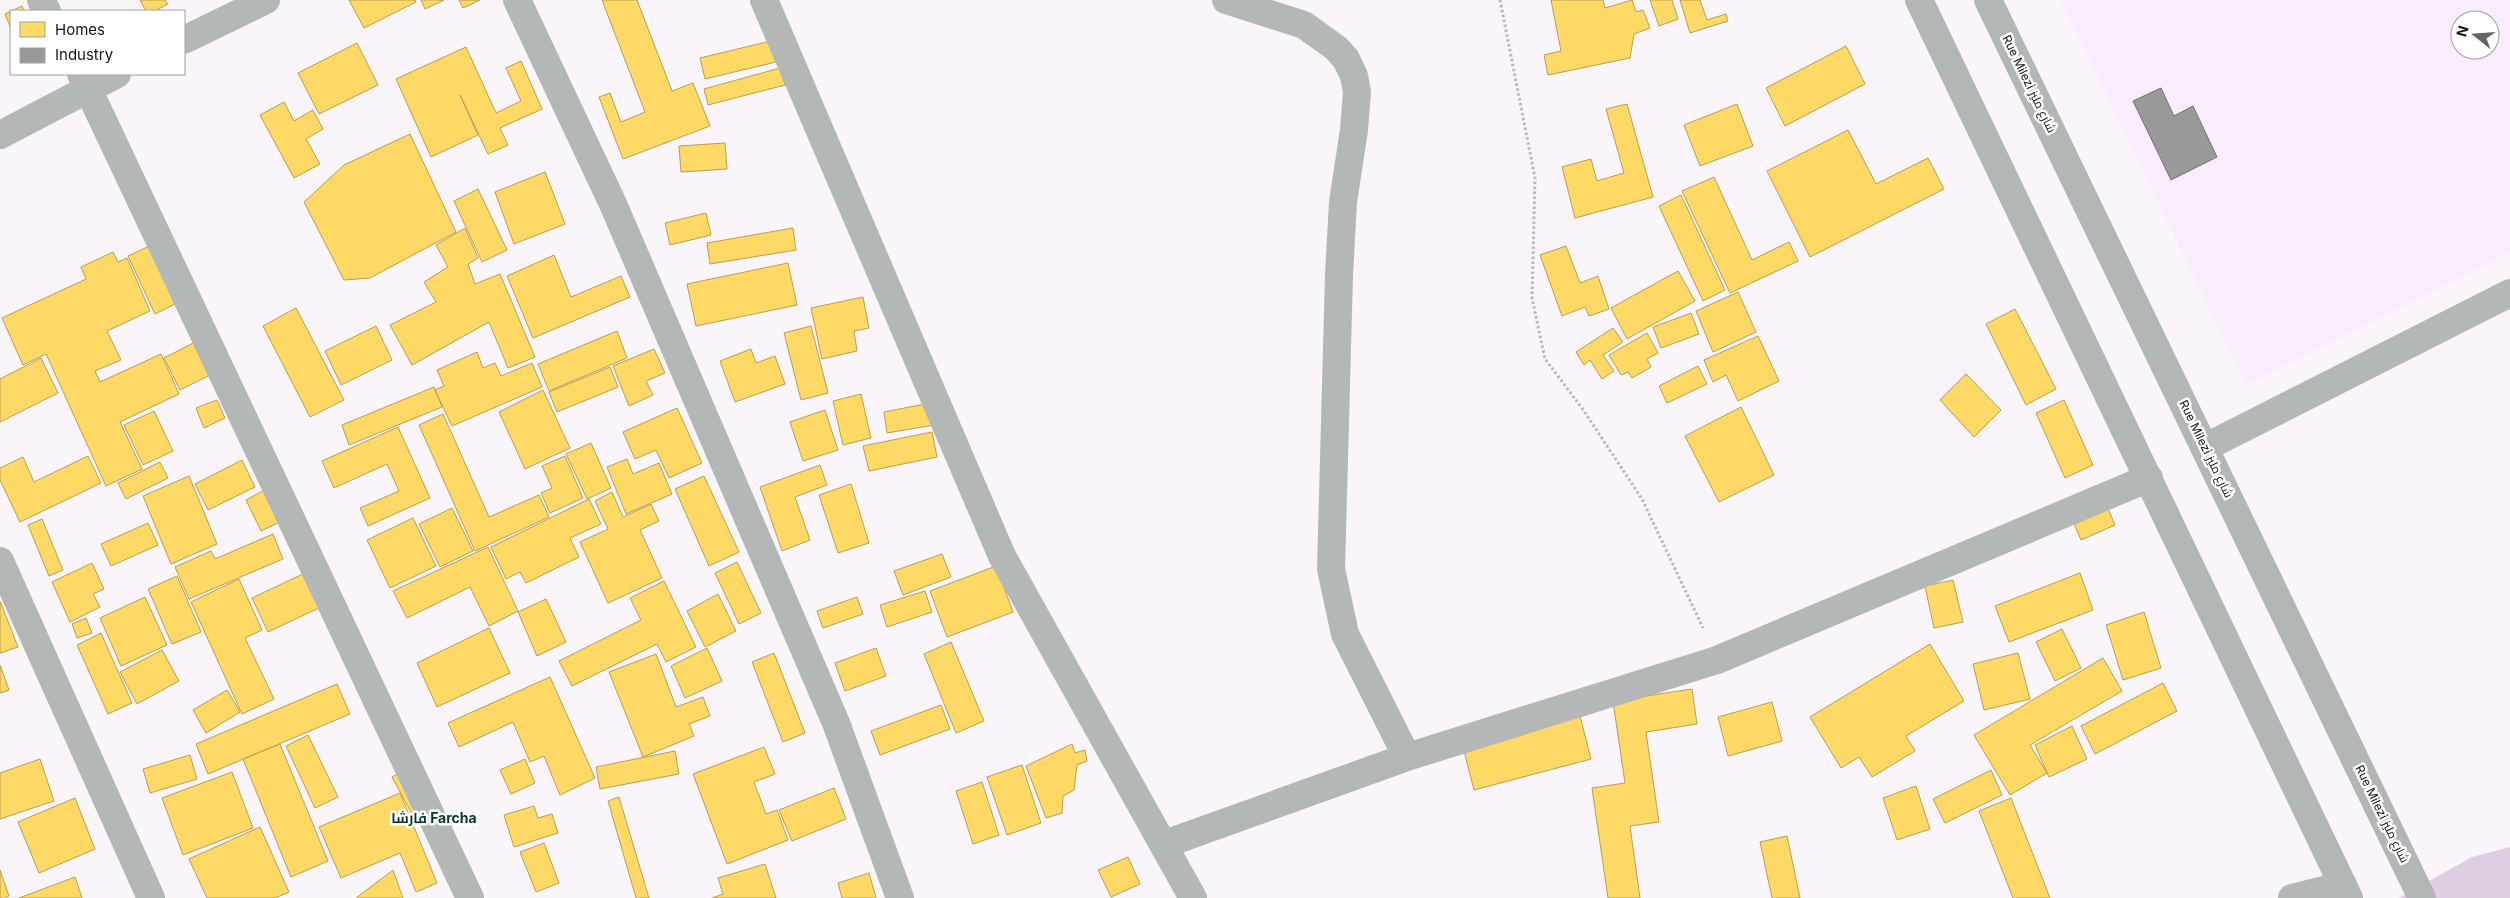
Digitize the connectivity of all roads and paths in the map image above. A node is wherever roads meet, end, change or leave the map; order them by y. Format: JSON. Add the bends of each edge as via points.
{"nodes":[{"id":1,"x":266,"y":0,"type":"edge"},
{"id":2,"x":517,"y":0,"type":"edge"},
{"id":3,"x":764,"y":0,"type":"edge"},
{"id":4,"x":1226,"y":0,"type":"edge"},
{"id":5,"x":1500,"y":0,"type":"edge"},
{"id":6,"x":1919,"y":0,"type":"edge"},
{"id":7,"x":1988,"y":0,"type":"edge"},
{"id":8,"x":185,"y":40,"type":"edge"},
{"id":9,"x":112,"y":75,"type":"edge"},
{"id":10,"x":85,"y":81,"type":"edge"},
{"id":11,"x":0,"y":135,"type":"edge"},
{"id":12,"x":2510,"y":293,"type":"edge"},
{"id":13,"x":2206,"y":447,"type":"junction"},
{"id":14,"x":2149,"y":478,"type":"junction"},
{"id":15,"x":0,"y":561,"type":"edge"},
{"id":16,"x":1718,"y":660,"type":"junction"},
{"id":17,"x":1407,"y":757,"type":"junction"},
{"id":18,"x":1165,"y":844,"type":"junction"},
{"id":19,"x":2346,"y":891,"type":"edge"},
{"id":20,"x":151,"y":898,"type":"edge"},
{"id":21,"x":470,"y":898,"type":"edge"},
{"id":22,"x":900,"y":898,"type":"edge"},
{"id":23,"x":1193,"y":898,"type":"edge"},
{"id":24,"x":2292,"y":898,"type":"edge"},
{"id":25,"x":2422,"y":898,"type":"edge"}],
"edges":[{"from":1,"to":8,"type":"street"},
{"from":2,"to":22,"type":"street","via":[[613,204],[836,724]]},
{"from":3,"to":18,"type":"street","via":[[1002,556]]},
{"from":4,"to":17,"type":"street","via":[[1304,25],[1336,48],[1354,76],[1357,92],[1354,130],[1342,202],[1331,569],[1345,634]]},
{"from":5,"to":16,"type":"path","via":[[1535,178],[1532,298],[1546,359],[1642,498]]},
{"from":6,"to":14,"type":"street"},
{"from":7,"to":13,"type":"street","name":"Rue Milezi شارع مليز"},
{"from":9,"to":10,"type":"street"},
{"from":10,"to":11,"type":"street"},
{"from":10,"to":21,"type":"street"},
{"from":12,"to":13,"type":"street"},
{"from":13,"to":25,"type":"street","name":"Rue Milezi شارع مليز"},
{"from":14,"to":16,"type":"street"},
{"from":14,"to":19,"type":"street"},
{"from":15,"to":20,"type":"street"},
{"from":16,"to":17,"type":"street"},
{"from":17,"to":18,"type":"street"},
{"from":18,"to":23,"type":"street"},
{"from":19,"to":24,"type":"street"}]}
